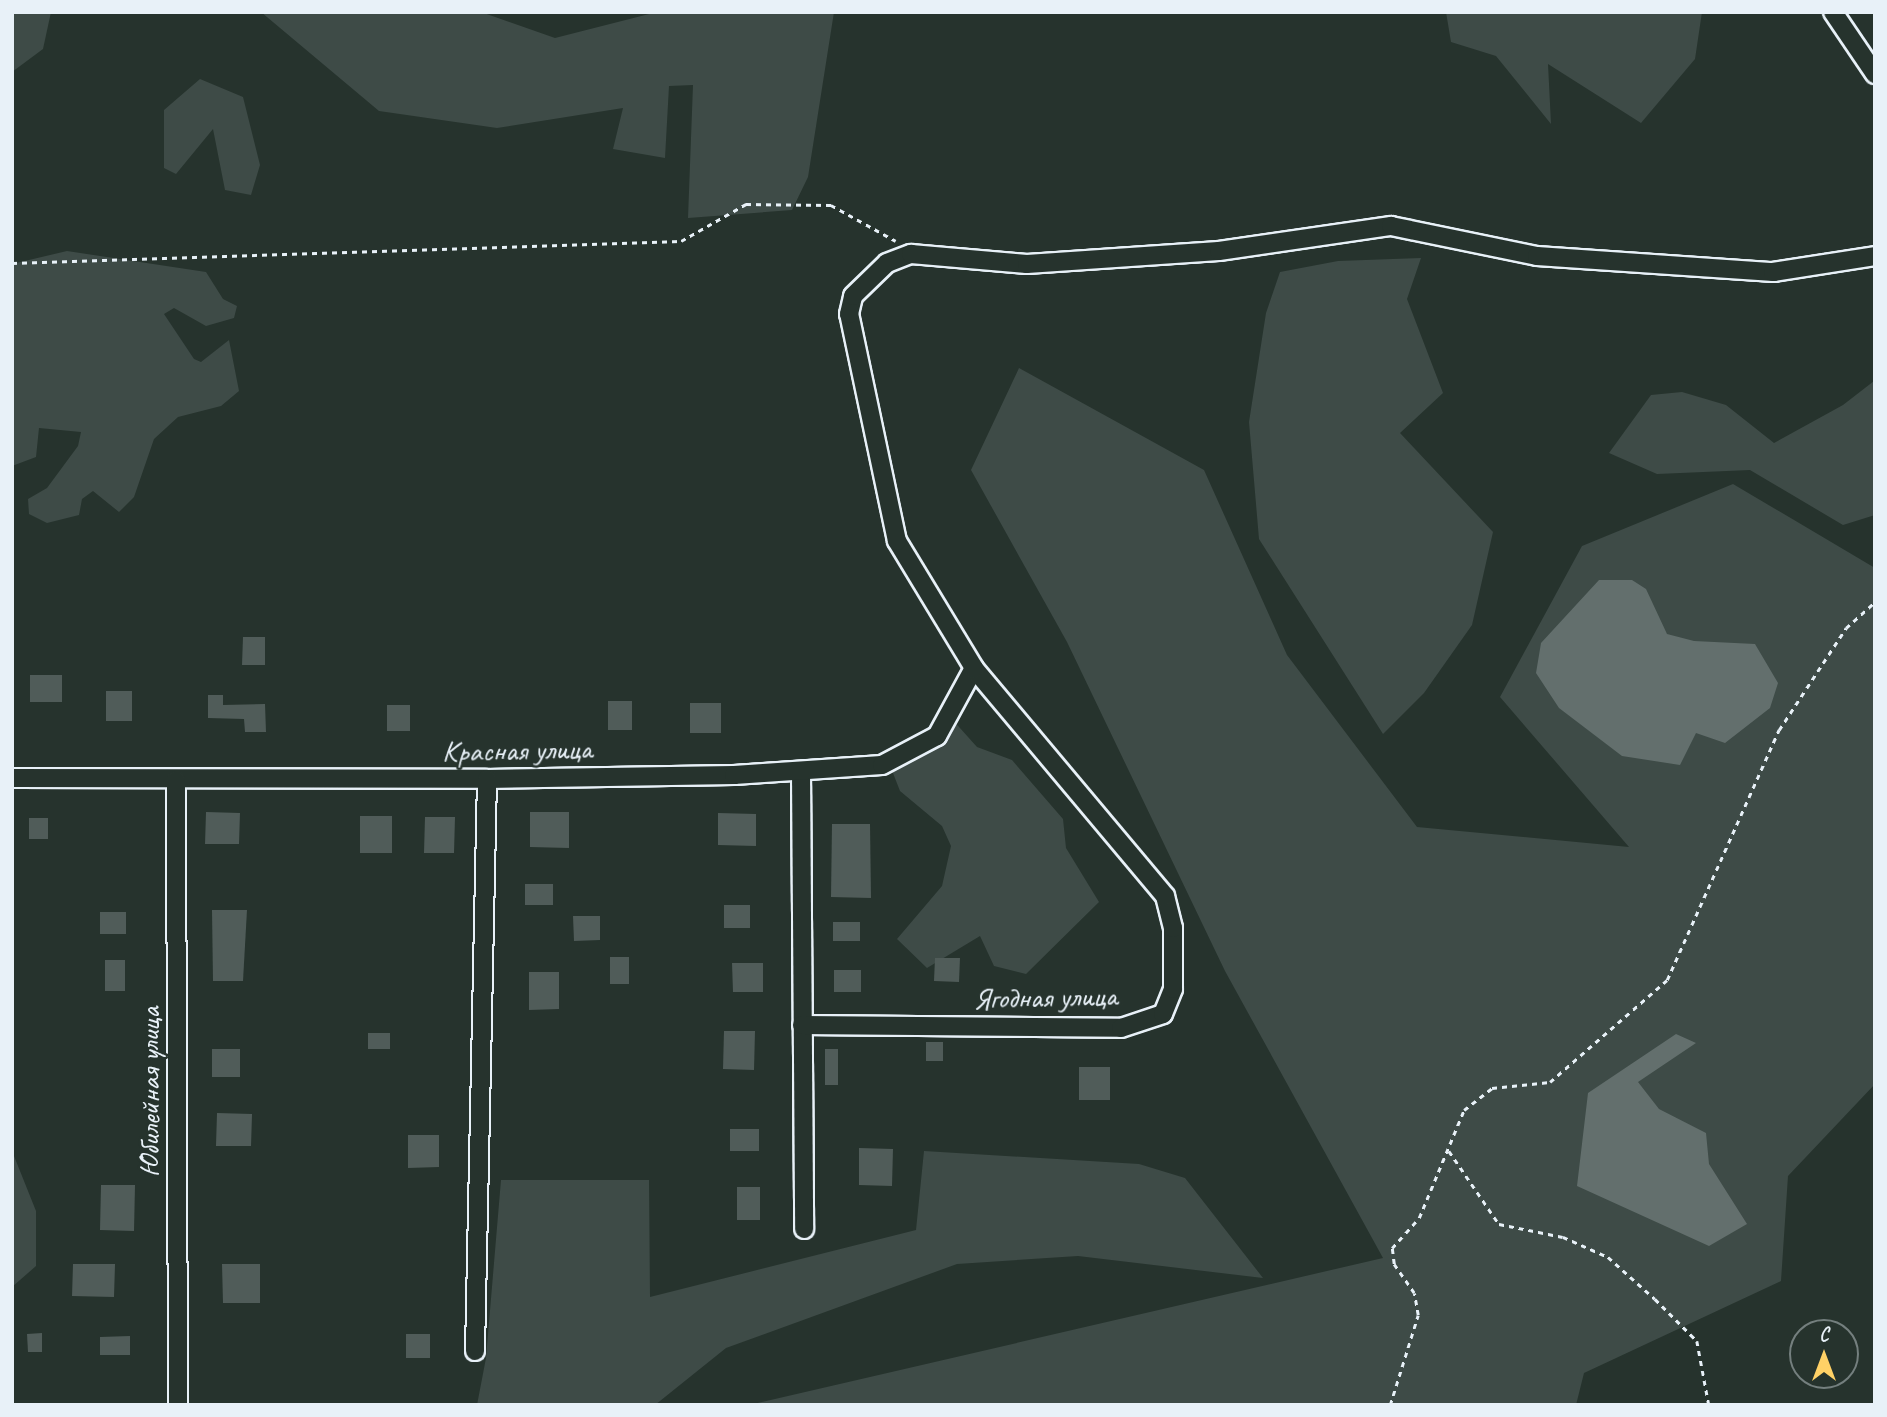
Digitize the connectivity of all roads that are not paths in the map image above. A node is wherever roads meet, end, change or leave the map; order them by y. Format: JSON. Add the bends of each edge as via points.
{"nodes":[{"id":1,"x":1833,"y":12,"type":"edge"},
{"id":2,"x":1875,"y":74,"type":"edge"},
{"id":3,"x":1875,"y":256,"type":"edge"},
{"id":4,"x":974,"y":668,"type":"junction"},
{"id":5,"x":802,"y":772,"type":"junction"},
{"id":6,"x":12,"y":778,"type":"edge"},
{"id":7,"x":486,"y":779,"type":"junction"},
{"id":8,"x":176,"y":780,"type":"junction"},
{"id":9,"x":802,"y":1025,"type":"junction"},
{"id":10,"x":804,"y":1229,"type":"dead end"},
{"id":11,"x":474,"y":1352,"type":"dead end"},
{"id":12,"x":178,"y":1405,"type":"edge"}],
"edges":[{"from":1,"to":2,"type":"street"},
{"from":3,"to":4,"type":"street","name":"Ягодная улица","via":[[1773,272],[1537,256],[1391,226],[1219,251],[1027,264],[911,254],[887,262],[853,296],[849,314],[897,541]]},
{"from":4,"to":5,"type":"street","name":"Красная улица","via":[[937,736],[882,765]]},
{"from":4,"to":9,"type":"street","name":"Ягодная улица","via":[[1165,896],[1173,928],[1173,989],[1163,1014],[1121,1028]]},
{"from":5,"to":7,"type":"street","name":"Красная улица"},
{"from":5,"to":9,"type":"street"},
{"from":6,"to":8,"type":"street","name":"Красная улица"},
{"from":7,"to":8,"type":"street","name":"Красная улица"},
{"from":7,"to":11,"type":"street"},
{"from":8,"to":12,"type":"street","name":"Юбилейная улица"},
{"from":9,"to":10,"type":"street"}]}
